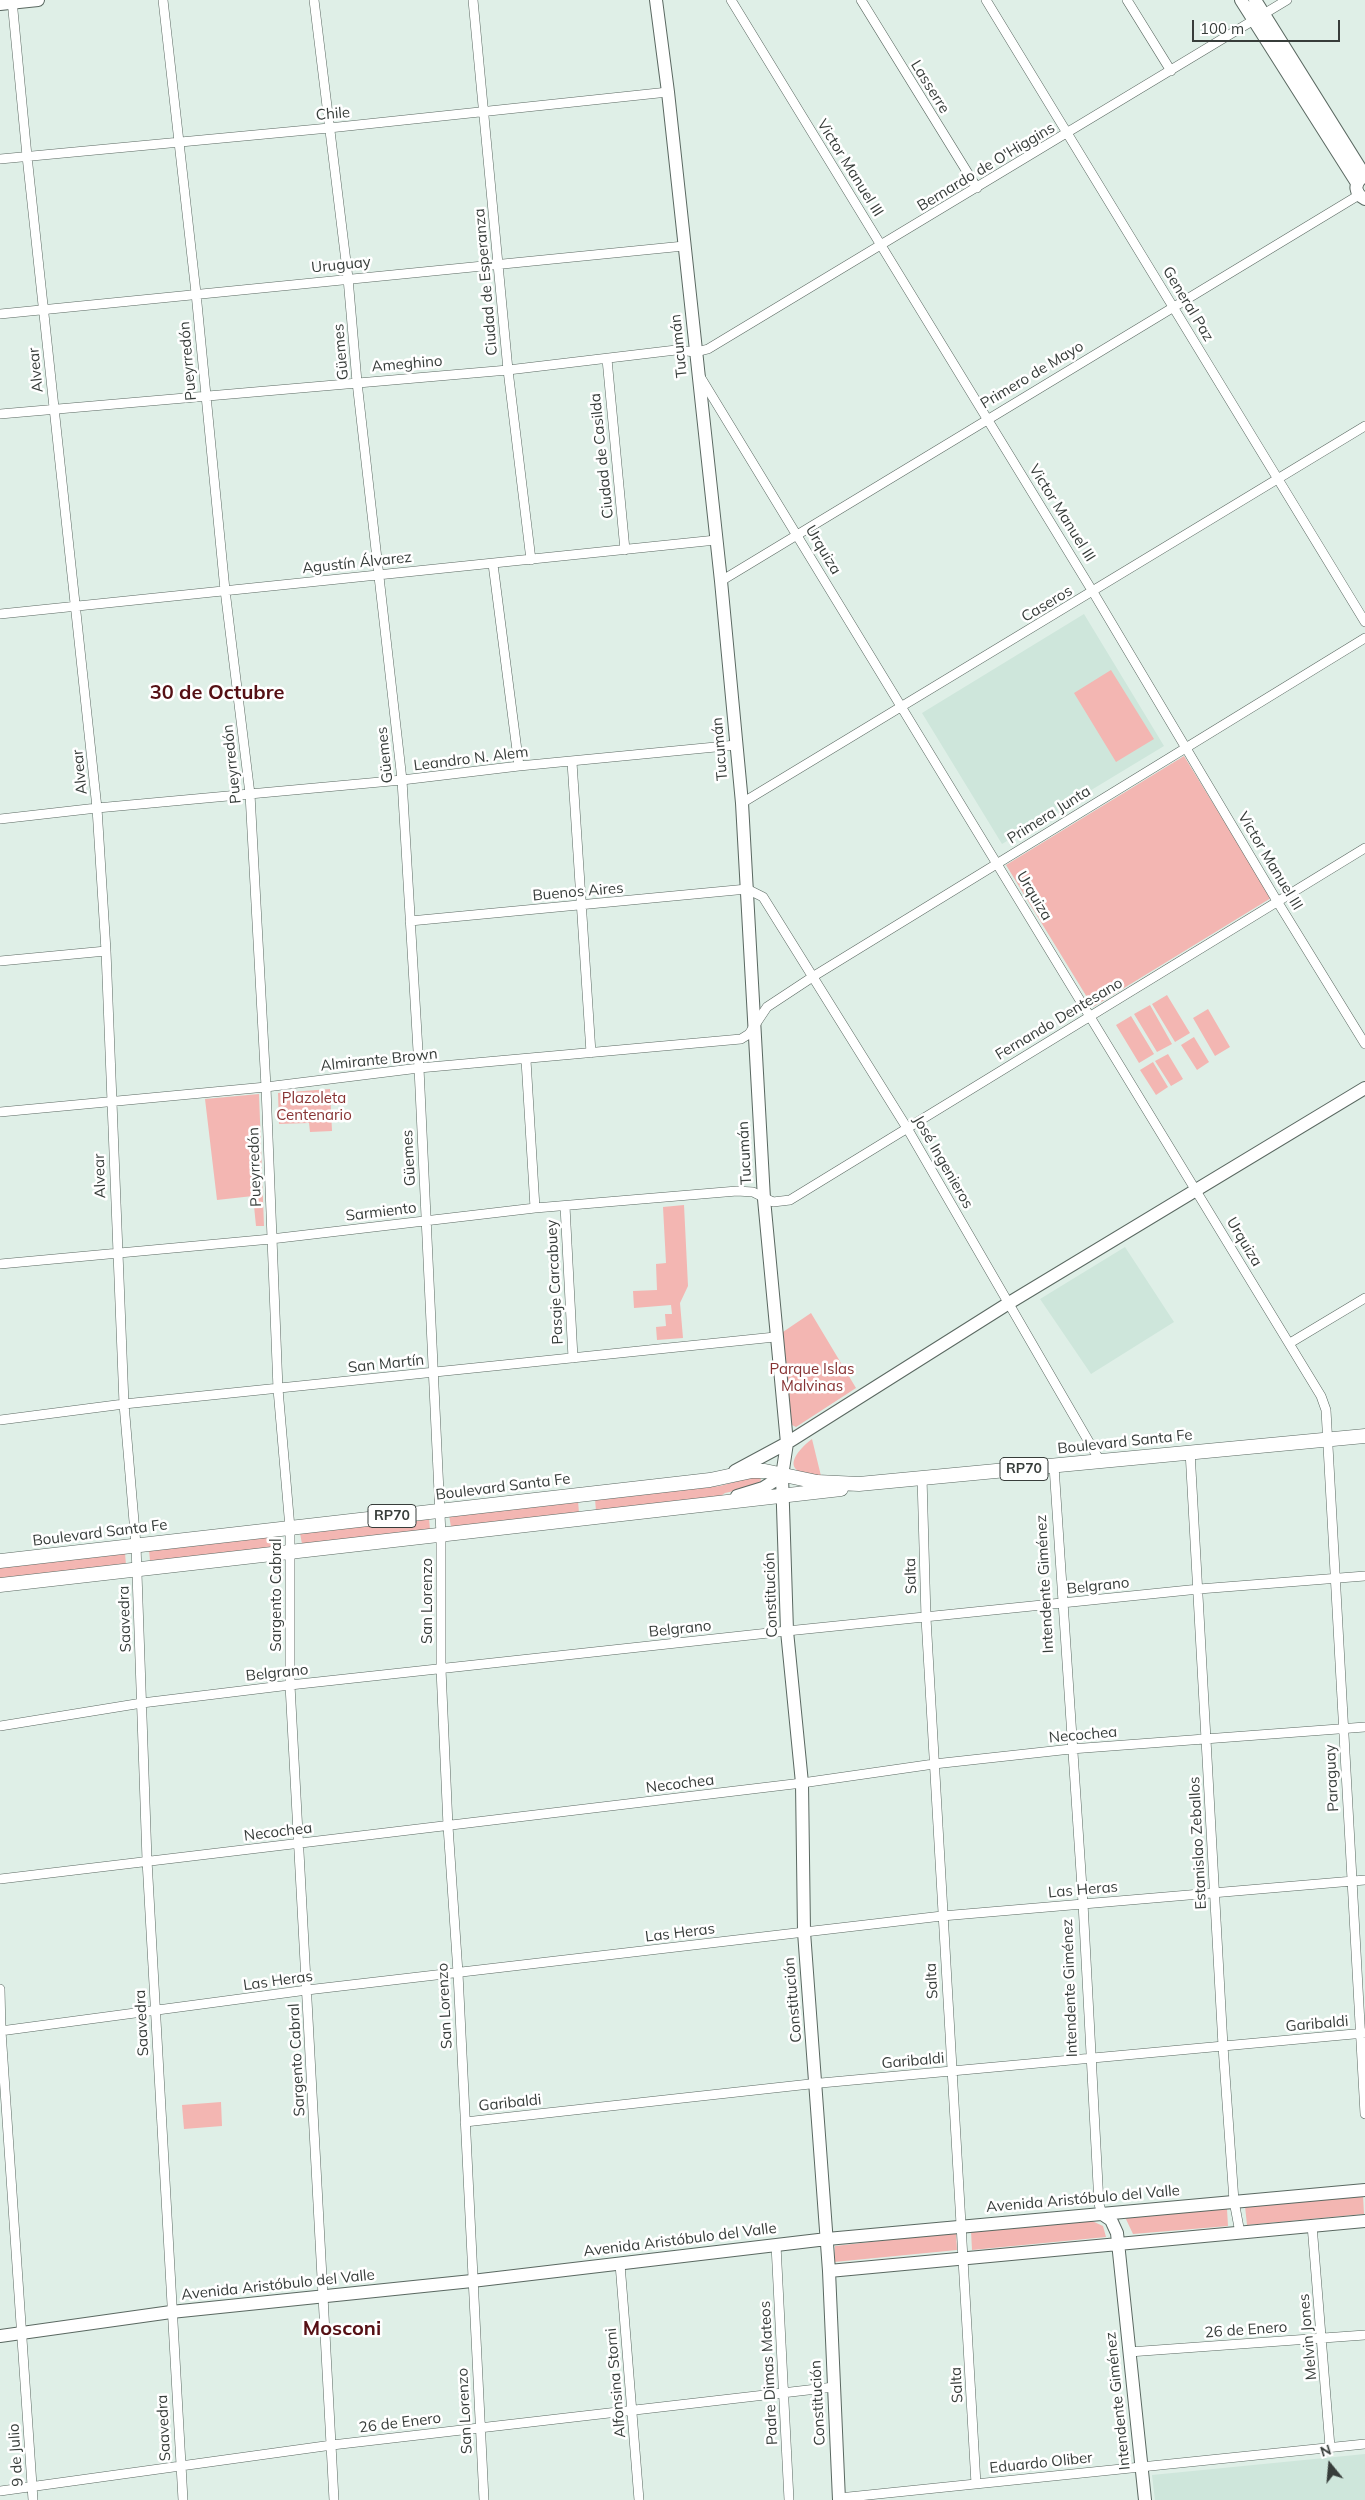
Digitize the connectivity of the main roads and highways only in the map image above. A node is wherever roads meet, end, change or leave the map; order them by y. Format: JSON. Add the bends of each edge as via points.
{"nodes":[{"id":1,"x":1365,"y":1436,"type":"edge"},
{"id":2,"x":859,"y":1484,"type":"junction"},
{"id":3,"x":585,"y":1494,"type":"junction"},
{"id":4,"x":587,"y":1518,"type":"junction"},
{"id":5,"x":0,"y":1561,"type":"edge"},
{"id":6,"x":0,"y":1585,"type":"edge"}],
"edges":[{"from":1,"to":2,"type":"main road","name":"Boulevard Santa Fe","number":"RP70"},
{"from":2,"to":3,"type":"main road","name":"Boulevard Santa Fe","number":"RP70","via":[[817,1482],[758,1471]]},
{"from":2,"to":4,"type":"main road","name":"Boulevard Santa Fe","number":"RP70","via":[[841,1490]]},
{"from":3,"to":4,"type":"main road"},
{"from":3,"to":5,"type":"main road","name":"Boulevard Santa Fe","number":"RP70"},
{"from":4,"to":6,"type":"main road","name":"Boulevard Santa Fe","number":"RP70"}]}
